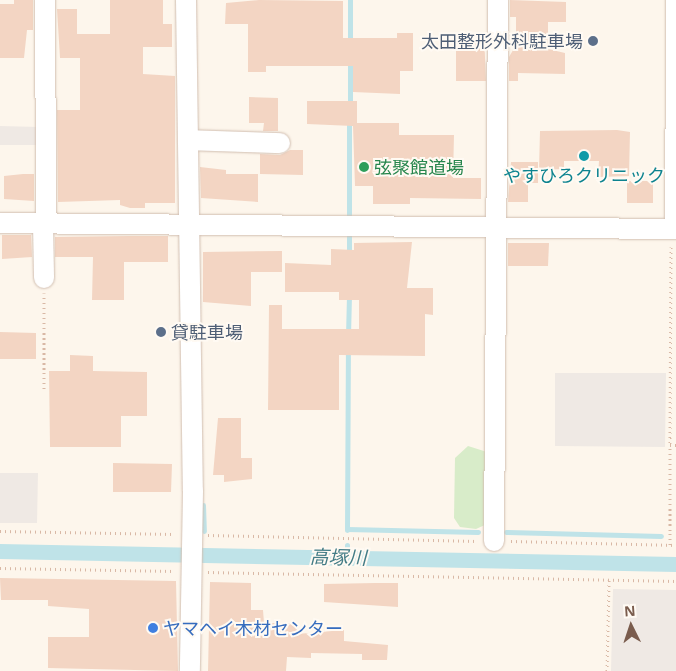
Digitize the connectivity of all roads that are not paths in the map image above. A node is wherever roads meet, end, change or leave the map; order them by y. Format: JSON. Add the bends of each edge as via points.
{"nodes":[{"id":1,"x":45,"y":0,"type":"edge"},
{"id":2,"x":186,"y":0,"type":"edge"},
{"id":3,"x":498,"y":0,"type":"edge"},
{"id":4,"x":676,"y":0,"type":"edge"},
{"id":5,"x":188,"y":140,"type":"junction"},
{"id":6,"x":280,"y":143,"type":"dead end"},
{"id":7,"x":0,"y":223,"type":"edge"},
{"id":8,"x":45,"y":224,"type":"junction"},
{"id":9,"x":189,"y":225,"type":"junction"},
{"id":10,"x":496,"y":227,"type":"junction"},
{"id":11,"x":674,"y":229,"type":"edge"},
{"id":12,"x":44,"y":278,"type":"road end"},
{"id":13,"x":494,"y":541,"type":"road end"},
{"id":14,"x":190,"y":671,"type":"edge"}],
"edges":[{"from":1,"to":8,"type":"street"},
{"from":2,"to":5,"type":"street"},
{"from":3,"to":10,"type":"street"},
{"from":4,"to":11,"type":"street"},
{"from":5,"to":6,"type":"street"},
{"from":5,"to":9,"type":"street"},
{"from":7,"to":8,"type":"street"},
{"from":8,"to":9,"type":"street"},
{"from":8,"to":12,"type":"street"},
{"from":9,"to":10,"type":"street"},
{"from":9,"to":14,"type":"street"},
{"from":10,"to":11,"type":"street"},
{"from":10,"to":13,"type":"street"}]}
